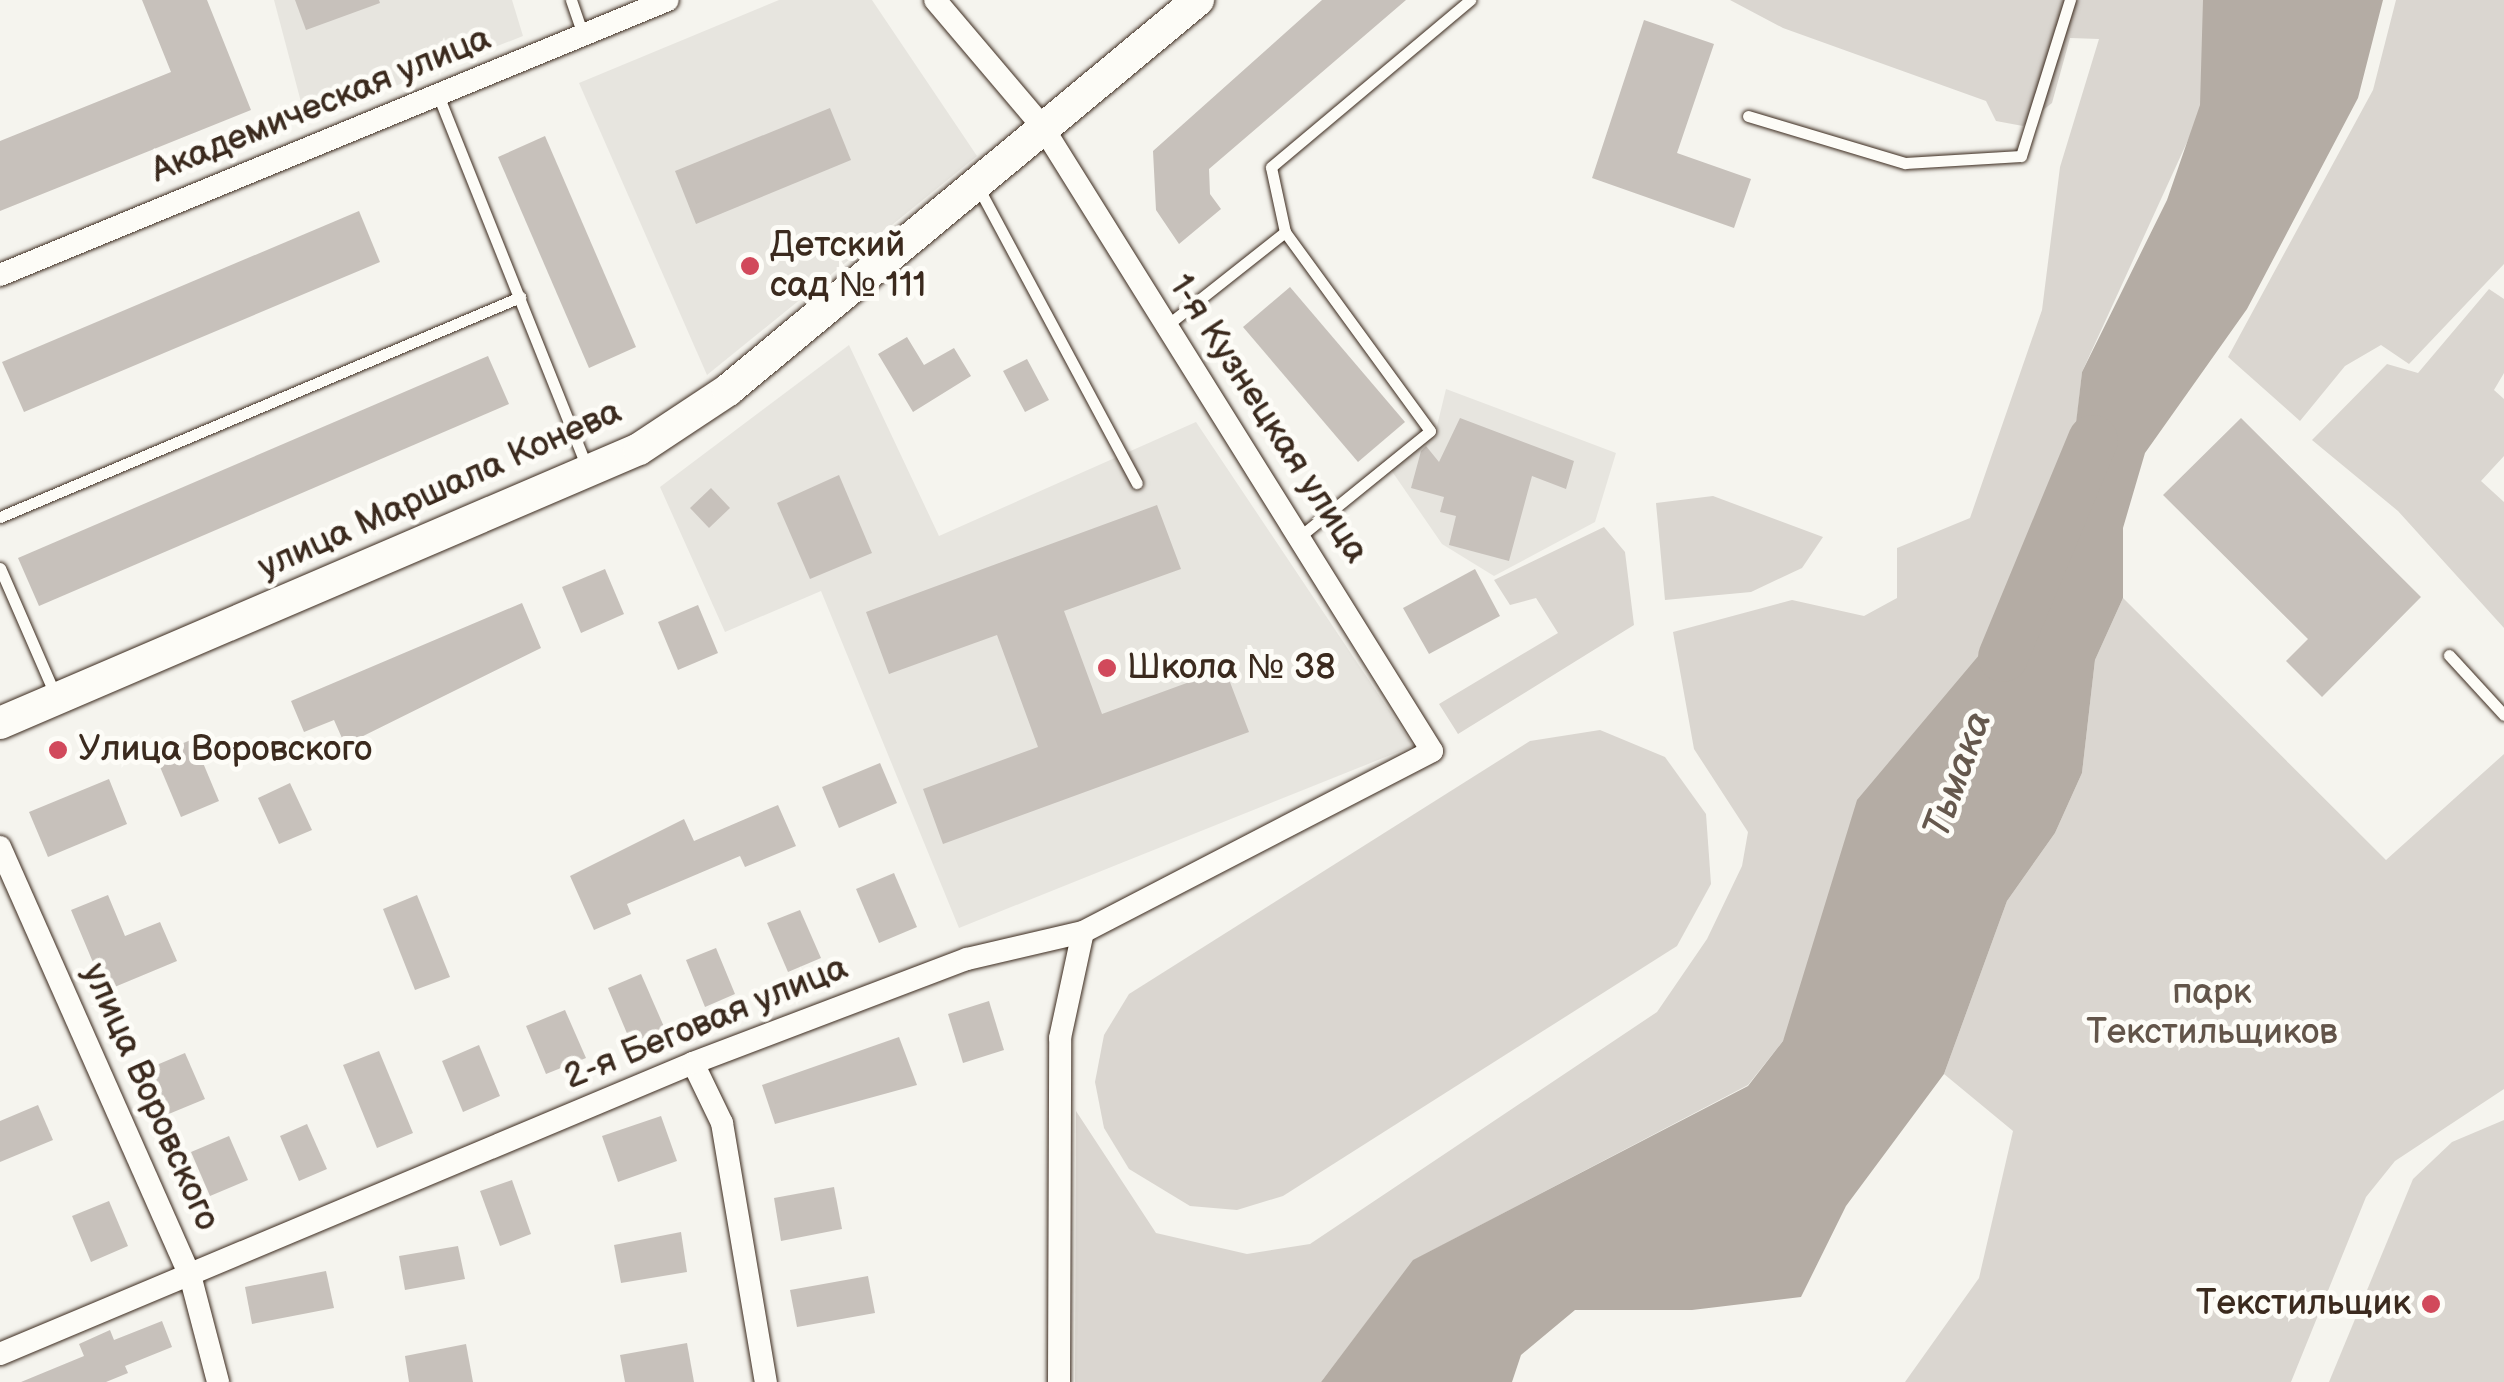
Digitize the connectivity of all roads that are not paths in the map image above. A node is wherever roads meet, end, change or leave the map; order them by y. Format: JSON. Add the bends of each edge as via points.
{"nodes":[{"id":1,"x":571,"y":0,"type":"edge"},
{"id":2,"x":668,"y":0,"type":"edge"},
{"id":3,"x":935,"y":0,"type":"edge"},
{"id":4,"x":1198,"y":0,"type":"edge"},
{"id":5,"x":1470,"y":0,"type":"edge"},
{"id":6,"x":2070,"y":0,"type":"edge"},
{"id":7,"x":582,"y":34,"type":"junction"},
{"id":8,"x":438,"y":95,"type":"junction"},
{"id":9,"x":1748,"y":116,"type":"dead end"},
{"id":10,"x":1042,"y":126,"type":"junction"},
{"id":11,"x":976,"y":183,"type":"junction"},
{"id":12,"x":1285,"y":232,"type":"junction"},
{"id":13,"x":0,"y":275,"type":"edge"},
{"id":14,"x":520,"y":298,"type":"junction"},
{"id":15,"x":1166,"y":326,"type":"junction"},
{"id":16,"x":590,"y":474,"type":"junction"},
{"id":17,"x":1137,"y":484,"type":"dead end"},
{"id":18,"x":0,"y":517,"type":"edge"},
{"id":19,"x":1303,"y":534,"type":"junction"},
{"id":20,"x":0,"y":568,"type":"edge"},
{"id":21,"x":2448,"y":655,"type":"dead end"},
{"id":22,"x":58,"y":701,"type":"junction"},
{"id":23,"x":2504,"y":714,"type":"edge"},
{"id":24,"x":0,"y":722,"type":"edge"},
{"id":25,"x":1432,"y":752,"type":"joint"},
{"id":26,"x":0,"y":847,"type":"edge"},
{"id":27,"x":1082,"y":932,"type":"junction"},
{"id":28,"x":692,"y":1064,"type":"junction"},
{"id":29,"x":190,"y":1275,"type":"junction"},
{"id":30,"x":0,"y":1354,"type":"edge"},
{"id":31,"x":218,"y":1382,"type":"edge"},
{"id":32,"x":766,"y":1382,"type":"edge"},
{"id":33,"x":1059,"y":1382,"type":"edge"}],
"edges":[{"from":1,"to":7,"type":"lane"},
{"from":2,"to":7,"type":"street","name":"Академическая улица"},
{"from":3,"to":10,"type":"street","name":"1-я Кузнецкая улица"},
{"from":4,"to":10,"type":"main road","name":"улица Маршала Конева"},
{"from":5,"to":12,"type":"lane","via":[[1271,167]]},
{"from":6,"to":9,"type":"lane","via":[[2021,156],[1905,163]]},
{"from":7,"to":8,"type":"street","name":"Академическая улица"},
{"from":8,"to":13,"type":"street","name":"Академическая улица"},
{"from":8,"to":14,"type":"lane"},
{"from":10,"to":11,"type":"main road","name":"улица Маршала Конева"},
{"from":10,"to":15,"type":"street","name":"1-я Кузнецкая улица"},
{"from":11,"to":16,"type":"main road","name":"улица Маршала Конева","via":[[728,390]]},
{"from":11,"to":17,"type":"lane"},
{"from":12,"to":15,"type":"lane"},
{"from":12,"to":19,"type":"lane","via":[[1430,430]]},
{"from":14,"to":16,"type":"lane"},
{"from":14,"to":18,"type":"lane"},
{"from":15,"to":19,"type":"street","name":"1-я Кузнецкая улица"},
{"from":16,"to":22,"type":"main road","name":"улица Маршала Конева"},
{"from":19,"to":25,"type":"street","name":"1-я Кузнецкая улица"},
{"from":20,"to":22,"type":"lane"},
{"from":21,"to":23,"type":"lane"},
{"from":22,"to":24,"type":"main road","name":"улица Маршала Конева"},
{"from":25,"to":27,"type":"street","name":"2-я Беговая улица"},
{"from":26,"to":29,"type":"street","name":"улица Воровского"},
{"from":27,"to":28,"type":"street","name":"2-я Беговая улица","via":[[967,959]]},
{"from":27,"to":33,"type":"street","via":[[1060,1038]]},
{"from":28,"to":29,"type":"street","name":"2-я Беговая улица"},
{"from":28,"to":32,"type":"street","via":[[722,1124]]},
{"from":29,"to":30,"type":"street","name":"2-я Беговая улица"},
{"from":29,"to":31,"type":"street","name":"улица Воровского"}]}
